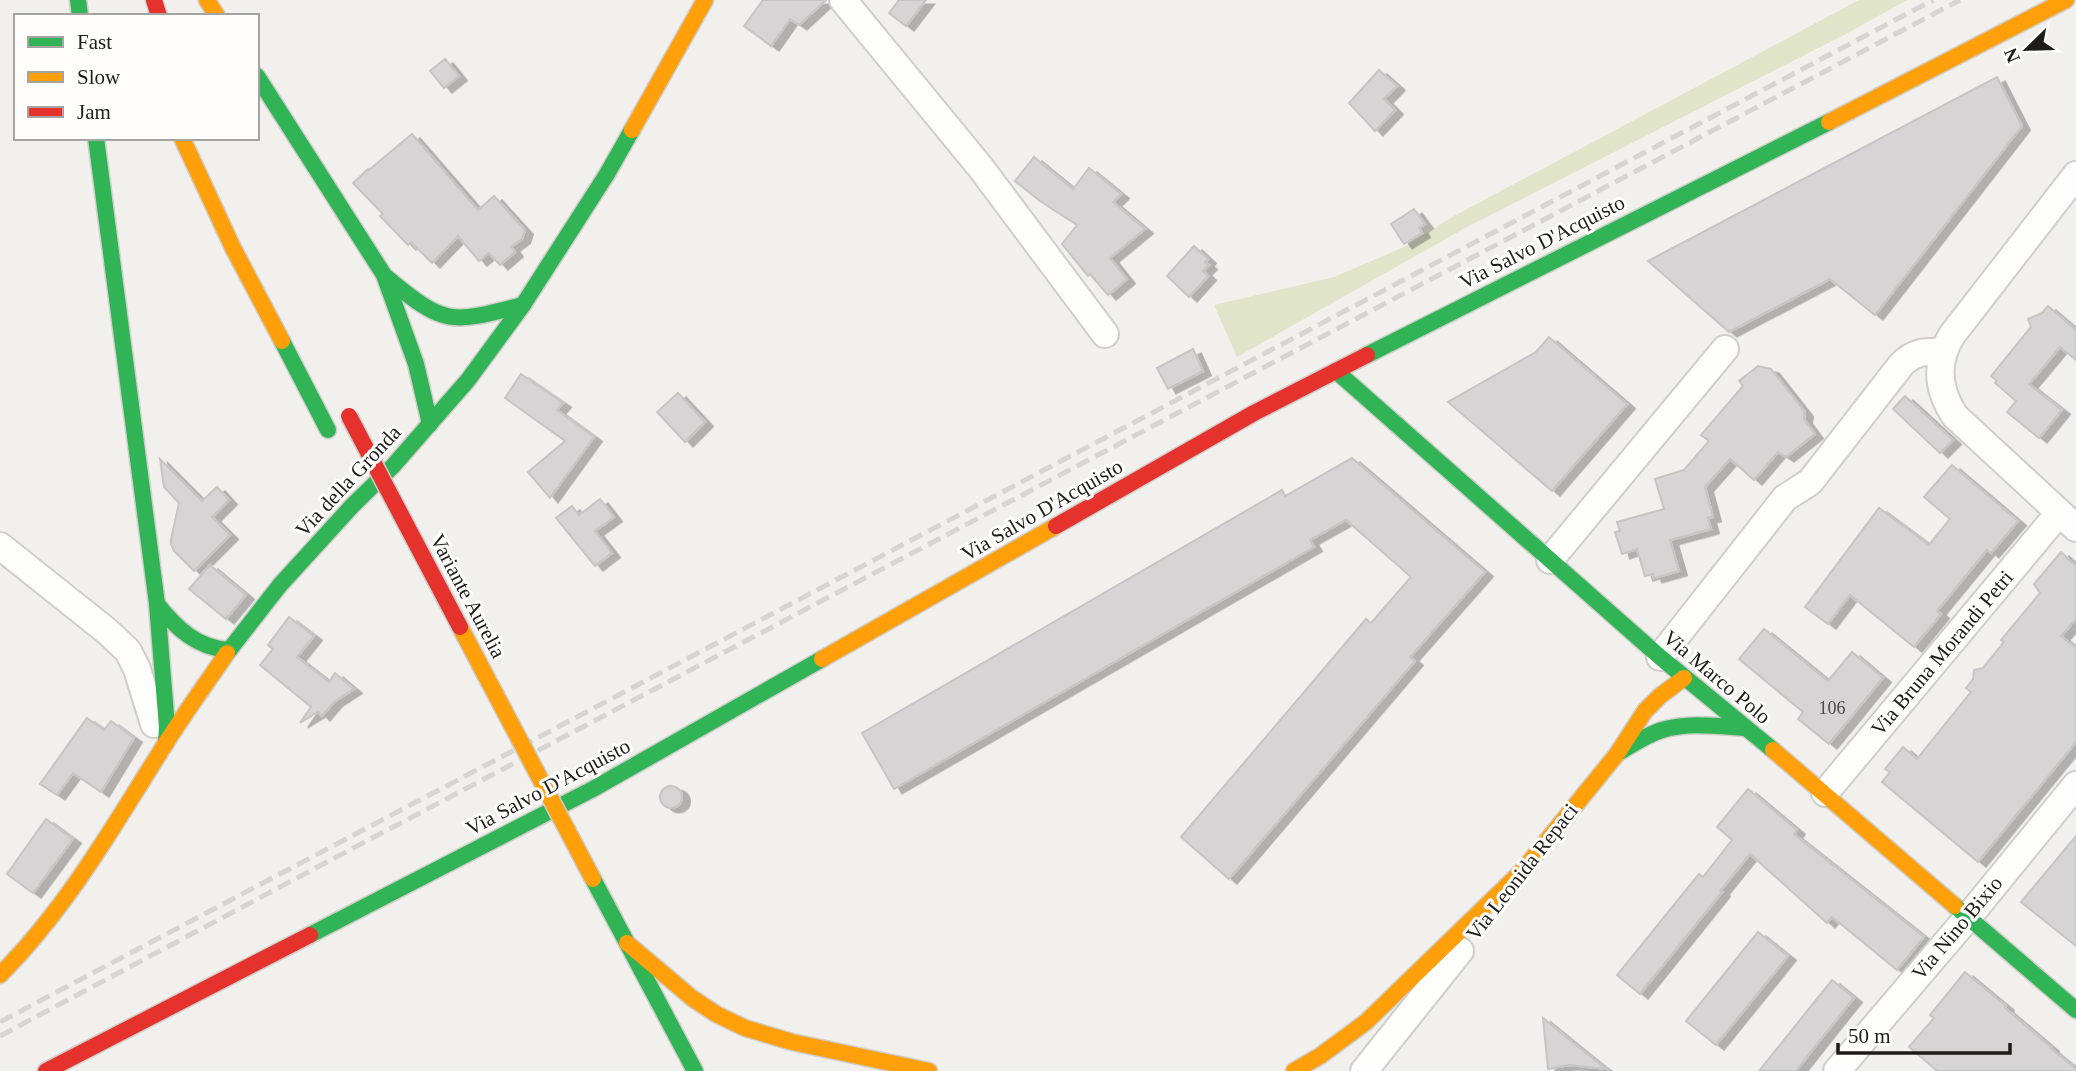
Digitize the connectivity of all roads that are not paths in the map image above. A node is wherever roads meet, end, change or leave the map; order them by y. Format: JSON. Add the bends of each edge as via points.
{"nodes":[{"id":1,"x":705,"y":0,"type":"edge"},
{"id":2,"x":843,"y":0,"type":"edge"},
{"id":3,"x":2066,"y":0,"type":"edge"},
{"id":4,"x":259,"y":79,"type":"edge"},
{"id":5,"x":96,"y":140,"type":"edge"},
{"id":6,"x":183,"y":140,"type":"edge"},
{"id":7,"x":2076,"y":175,"type":"edge"},
{"id":8,"x":384,"y":275,"type":"junction"},
{"id":9,"x":523,"y":305,"type":"junction"},
{"id":10,"x":1105,"y":334,"type":"dead end"},
{"id":11,"x":1725,"y":349,"type":"dead end"},
{"id":12,"x":1943,"y":352,"type":"junction"},
{"id":13,"x":1336,"y":371,"type":"junction"},
{"id":14,"x":346,"y":410,"type":"dead end"},
{"id":15,"x":430,"y":424,"type":"junction"},
{"id":16,"x":331,"y":436,"type":"dead end"},
{"id":17,"x":353,"y":477,"type":"dead end"},
{"id":18,"x":371,"y":513,"type":"dead end"},
{"id":19,"x":2068,"y":521,"type":"edge"},
{"id":20,"x":0,"y":546,"type":"edge"},
{"id":21,"x":1550,"y":561,"type":"junction"},
{"id":22,"x":157,"y":604,"type":"junction"},
{"id":23,"x":229,"y":650,"type":"junction"},
{"id":24,"x":1651,"y":661,"type":"junction"},
{"id":25,"x":1684,"y":678,"type":"junction"},
{"id":26,"x":1643,"y":694,"type":"dead end"},
{"id":27,"x":1691,"y":702,"type":"junction"},
{"id":28,"x":1636,"y":723,"type":"junction"},
{"id":29,"x":1744,"y":728,"type":"junction"},
{"id":30,"x":1660,"y":731,"type":"junction"},
{"id":31,"x":162,"y":748,"type":"junction"},
{"id":32,"x":1617,"y":754,"type":"junction"},
{"id":33,"x":2076,"y":785,"type":"edge"},
{"id":34,"x":1825,"y":793,"type":"junction"},
{"id":35,"x":526,"y":807,"type":"dead end"},
{"id":36,"x":538,"y":831,"type":"dead end"},
{"id":37,"x":1523,"y":870,"type":"junction"},
{"id":38,"x":1969,"y":916,"type":"junction"},
{"id":39,"x":627,"y":943,"type":"junction"},
{"id":40,"x":0,"y":975,"type":"edge"},
{"id":41,"x":2076,"y":1010,"type":"edge"},
{"id":42,"x":1394,"y":1033,"type":"junction"},
{"id":43,"x":46,"y":1071,"type":"edge"},
{"id":44,"x":695,"y":1071,"type":"edge"},
{"id":45,"x":929,"y":1071,"type":"edge"},
{"id":46,"x":1294,"y":1071,"type":"edge"},
{"id":47,"x":1346,"y":1071,"type":"edge"},
{"id":48,"x":1364,"y":1071,"type":"edge"},
{"id":49,"x":1837,"y":1071,"type":"edge"}],
"edges":[{"from":1,"to":9,"type":"main road","name":"Via della Gronda","via":[[607,174]]},
{"from":2,"to":10,"type":"street","via":[[981,168]]},
{"from":3,"to":13,"type":"main road","name":"Via Salvo D'Acquisto"},
{"from":4,"to":8,"type":"main road"},
{"from":5,"to":22,"type":"main road"},
{"from":6,"to":16,"type":"main road"},
{"from":7,"to":12,"type":"street"},
{"from":8,"to":9,"type":"main road","via":[[422,306],[450,318]]},
{"from":8,"to":15,"type":"main road","via":[[416,364]]},
{"from":9,"to":15,"type":"main road","name":"Via della Gronda"},
{"from":11,"to":21,"type":"street"},
{"from":12,"to":19,"type":"street","via":[[1940,369],[1949,408]]},
{"from":12,"to":24,"type":"street","via":[[1919,352],[1900,365],[1810,482],[1785,498]]},
{"from":13,"to":21,"type":"main road","name":"Via Marco Polo"},
{"from":13,"to":43,"type":"main road","name":"Via Salvo D'Acquisto","via":[[1242,419],[593,789]]},
{"from":14,"to":39,"type":"main road","name":"Variante Aurelia","bridge":true},
{"from":15,"to":23,"type":"main road","name":"Via della Gronda","via":[[280,585]]},
{"from":17,"to":18,"type":"main road"},
{"from":19,"to":34,"type":"street","name":"Via Bruna Morandi Petri"},
{"from":20,"to":31,"type":"street","via":[[128,651]]},
{"from":21,"to":24,"type":"main road","name":"Via Marco Polo","via":[[1627,627]]},
{"from":22,"to":23,"type":"main road","via":[[202,645]]},
{"from":22,"to":31,"type":"main road","via":[[167,727]]},
{"from":23,"to":31,"type":"main road","name":"Via della Gronda"},
{"from":24,"to":25,"type":"main road","name":"Via Marco Polo"},
{"from":25,"to":27,"type":"main road","name":"Via Marco Polo"},
{"from":25,"to":28,"type":"main road","name":"Via Leonida Repaci"},
{"from":26,"to":28,"type":"main road"},
{"from":27,"to":29,"type":"main road","name":"Via Marco Polo"},
{"from":27,"to":30,"type":"main road"},
{"from":28,"to":32,"type":"main road","name":"Via Leonida Repaci"},
{"from":29,"to":30,"type":"main road","via":[[1697,726]]},
{"from":29,"to":34,"type":"main road","name":"Via Marco Polo"},
{"from":30,"to":32,"type":"main road"},
{"from":31,"to":40,"type":"main road","name":"Via della Gronda","via":[[96,855],[25,950]]},
{"from":32,"to":37,"type":"main road","name":"Via Leonida Repaci"},
{"from":33,"to":38,"type":"street","name":"Via Nino Bixio"},
{"from":34,"to":38,"type":"main road","name":"Via Marco Polo"},
{"from":35,"to":36,"type":"main road"},
{"from":37,"to":42,"type":"street","name":"Via Leonida Repaci"},
{"from":37,"to":46,"type":"main road","via":[[1366,1022]]},
{"from":38,"to":41,"type":"main road","name":"Via Marco Polo"},
{"from":38,"to":49,"type":"street","name":"Via Nino Bixio"},
{"from":39,"to":44,"type":"main road","name":"Variante Aurelia"},
{"from":39,"to":45,"type":"main road","via":[[700,1004],[751,1030]]},
{"from":42,"to":47,"type":"street"},
{"from":42,"to":48,"type":"street","name":"Via Leonida Repaci"}]}
